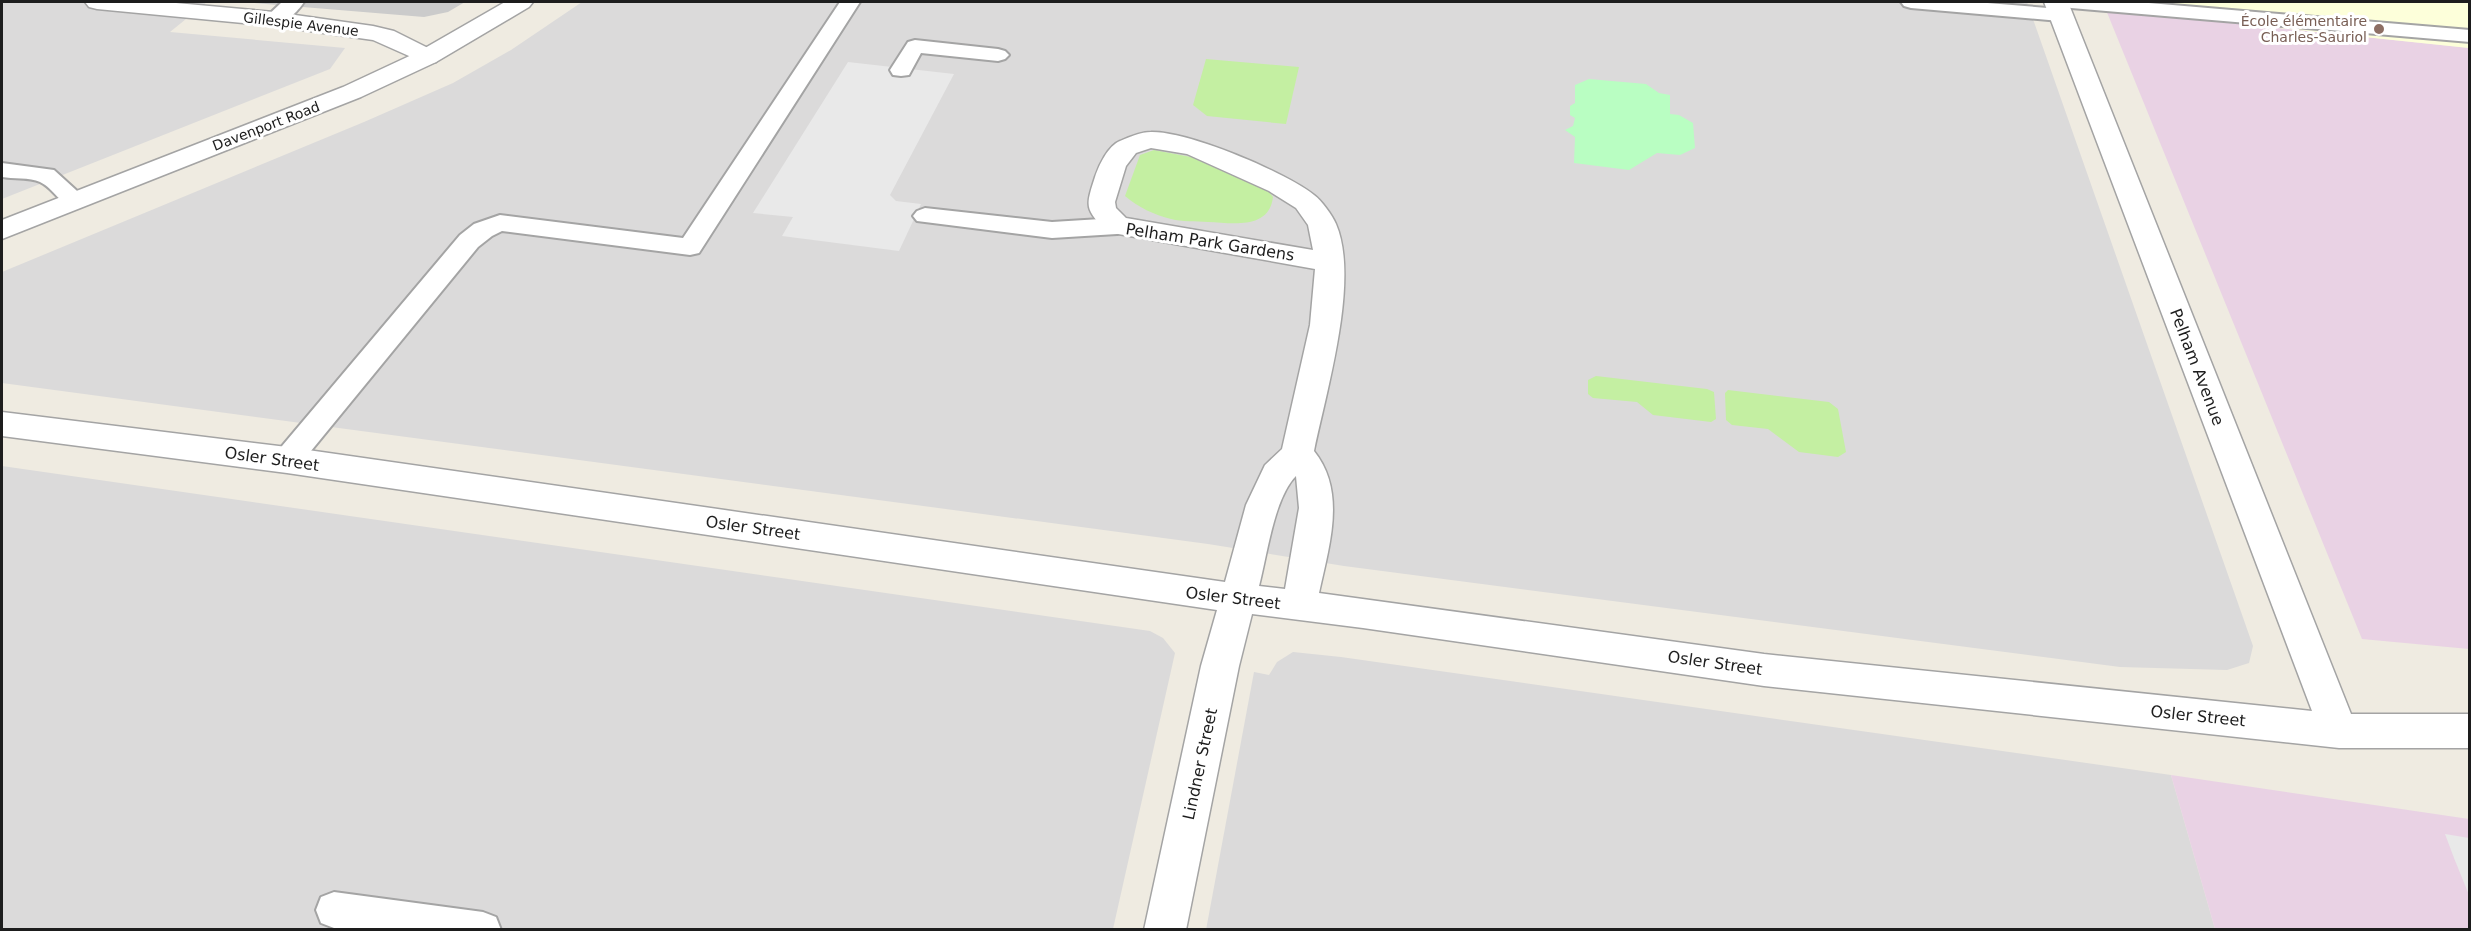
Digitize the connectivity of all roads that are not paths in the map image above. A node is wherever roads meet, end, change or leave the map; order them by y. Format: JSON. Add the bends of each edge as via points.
{"nodes":[{"id":1,"x":97,"y":2,"type":"edge"},
{"id":2,"x":294,"y":2,"type":"edge"},
{"id":3,"x":521,"y":2,"type":"edge"},
{"id":4,"x":850,"y":2,"type":"edge"},
{"id":5,"x":1911,"y":2,"type":"edge"},
{"id":6,"x":2062,"y":6,"type":"edge"},
{"id":7,"x":274,"y":19,"type":"junction"},
{"id":8,"x":2469,"y":36,"type":"edge"},
{"id":9,"x":998,"y":55,"type":"dead end"},
{"id":10,"x":428,"y":57,"type":"junction"},
{"id":11,"x":901,"y":70,"type":"dead end"},
{"id":12,"x":2,"y":170,"type":"edge"},
{"id":13,"x":75,"y":200,"type":"junction"},
{"id":14,"x":925,"y":216,"type":"dead end"},
{"id":15,"x":1117,"y":226,"type":"junction"},
{"id":16,"x":2,"y":230,"type":"edge"},
{"id":17,"x":1330,"y":262,"type":"junction"},
{"id":18,"x":2,"y":424,"type":"edge"},
{"id":19,"x":1297,"y":454,"type":"junction"},
{"id":20,"x":287,"y":460,"type":"junction"},
{"id":21,"x":1239,"y":599,"type":"junction"},
{"id":22,"x":1299,"y":606,"type":"junction"},
{"id":23,"x":2339,"y":731,"type":"junction"},
{"id":24,"x":2469,"y":732,"type":"edge"},
{"id":25,"x":334,"y":910,"type":"dead end"},
{"id":26,"x":483,"y":930,"type":"edge"},
{"id":27,"x":1165,"y":930,"type":"edge"}],
"edges":[{"from":1,"to":7,"type":"street","name":"Gillespie Avenue"},
{"from":2,"to":7,"type":"lane"},
{"from":3,"to":10,"type":"street","name":"Davenport Road"},
{"from":4,"to":20,"type":"lane","via":[[690,247],[500,224],[483,230],[469,241]]},
{"from":5,"to":6,"type":"lane"},
{"from":6,"to":8,"type":"lane"},
{"from":6,"to":23,"type":"street","name":"Pelham Avenue"},
{"from":7,"to":10,"type":"street","name":"Gillespie Avenue","via":[[373,33]]},
{"from":9,"to":11,"type":"lane","via":[[915,46]]},
{"from":10,"to":13,"type":"street","name":"Davenport Road","via":[[352,92]]},
{"from":12,"to":13,"type":"lane","via":[[46,175]]},
{"from":13,"to":16,"type":"street","name":"Davenport Road"},
{"from":14,"to":15,"type":"lane","via":[[1052,230]]},
{"from":15,"to":17,"type":"street","name":"Pelham Park Gardens"},
{"from":15,"to":17,"type":"street","name":"Pelham Park Gardens","via":[[1103,211],[1101,202],[1113,164],[1127,147],[1149,140],[1166,141],[1206,153],[1279,185],[1306,202],[1322,224]]},
{"from":17,"to":19,"type":"street","name":"Pelham Park Gardens","via":[[1325,325]]},
{"from":18,"to":20,"type":"street","name":"Osler Street"},
{"from":19,"to":21,"type":"street","via":[[1277,474],[1266,496]]},
{"from":19,"to":22,"type":"street","via":[[1315,483],[1315,520]]},
{"from":20,"to":21,"type":"street","name":"Osler Street"},
{"from":21,"to":22,"type":"street","name":"Osler Street"},
{"from":21,"to":27,"type":"street","name":"Lindner Street","via":[[1220,666]]},
{"from":22,"to":23,"type":"street","name":"Osler Street","via":[[1764,670]]},
{"from":23,"to":24,"type":"street","name":"Osler Street"},
{"from":25,"to":26,"type":"lane"}]}
